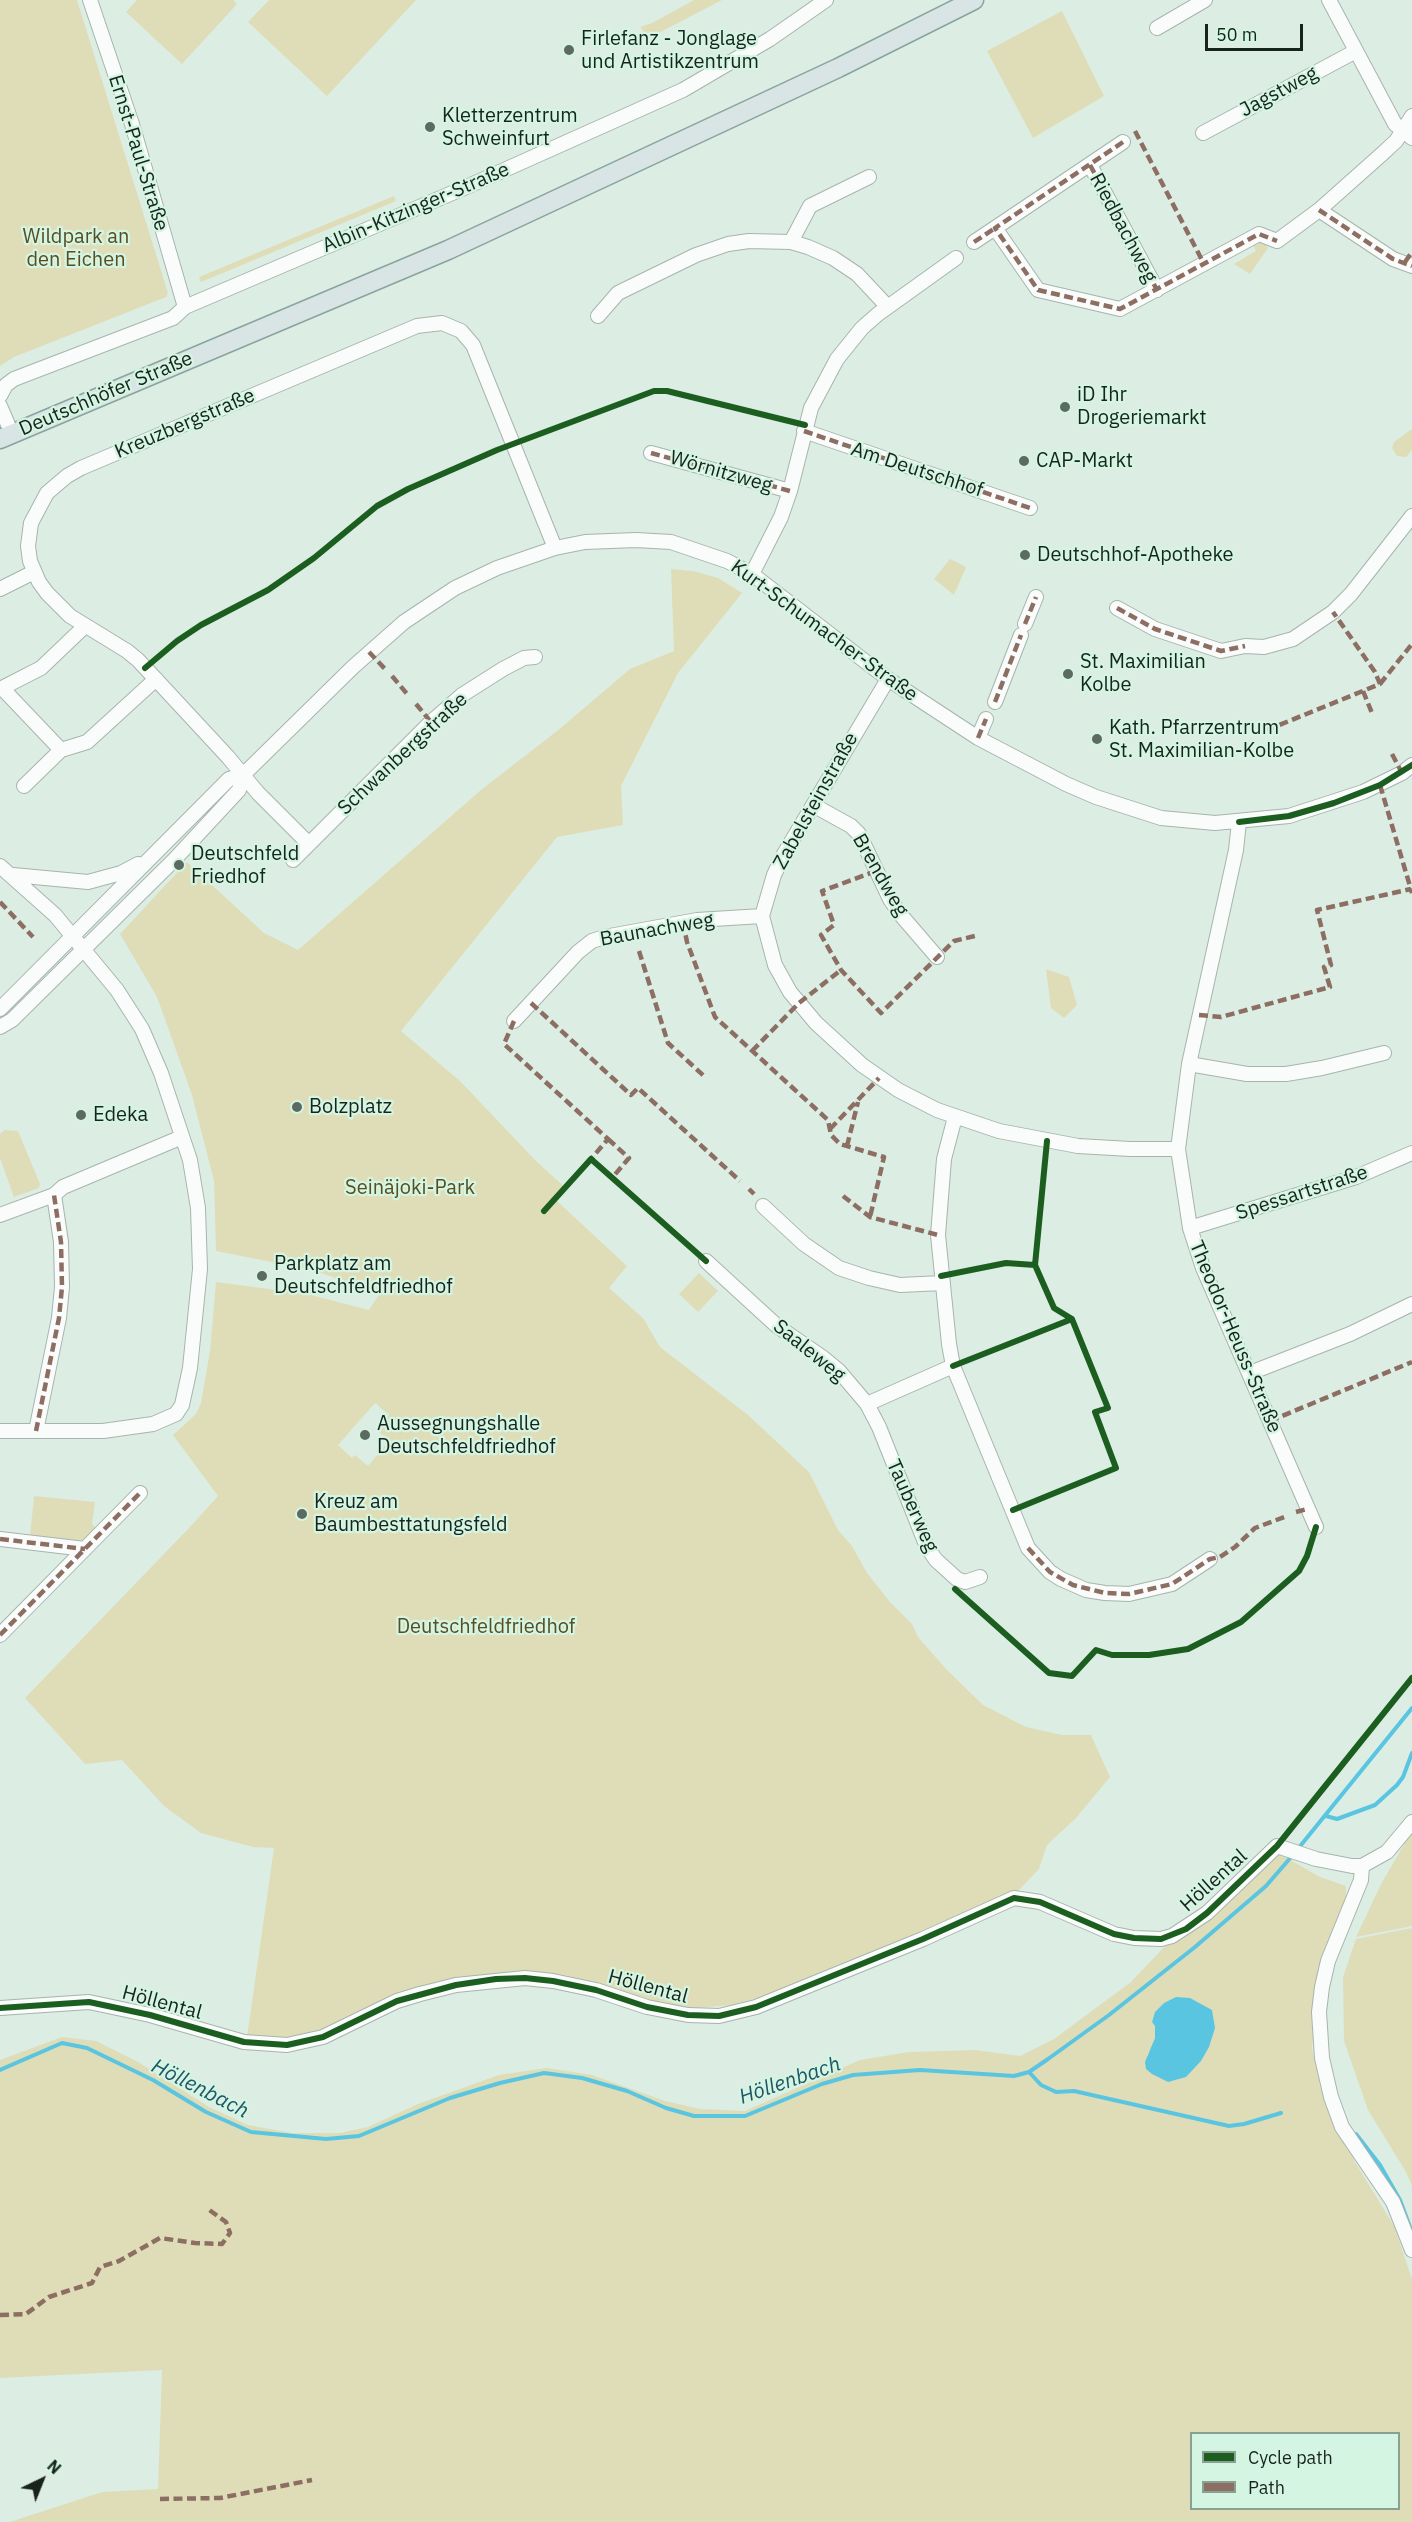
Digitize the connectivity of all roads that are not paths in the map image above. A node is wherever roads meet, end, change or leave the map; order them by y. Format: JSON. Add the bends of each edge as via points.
{"nodes":[{"id":1,"x":90,"y":0,"type":"edge"},
{"id":2,"x":826,"y":0,"type":"edge"},
{"id":3,"x":974,"y":0,"type":"edge"},
{"id":4,"x":1205,"y":0,"type":"edge"},
{"id":5,"x":1329,"y":0,"type":"edge"},
{"id":6,"x":1157,"y":28,"type":"dead end"},
{"id":7,"x":1356,"y":51,"type":"junction"},
{"id":8,"x":1412,"y":116,"type":"edge"},
{"id":9,"x":1203,"y":133,"type":"dead end"},
{"id":10,"x":1407,"y":135,"type":"edge"},
{"id":11,"x":1123,"y":142,"type":"dead end"},
{"id":12,"x":1090,"y":165,"type":"junction"},
{"id":13,"x":869,"y":177,"type":"dead end"},
{"id":14,"x":1319,"y":210,"type":"junction"},
{"id":15,"x":995,"y":228,"type":"junction"},
{"id":16,"x":791,"y":242,"type":"junction"},
{"id":17,"x":974,"y":242,"type":"dead end"},
{"id":18,"x":956,"y":258,"type":"dead end"},
{"id":19,"x":1410,"y":260,"type":"edge"},
{"id":20,"x":1156,"y":290,"type":"junction"},
{"id":21,"x":887,"y":306,"type":"junction"},
{"id":22,"x":185,"y":307,"type":"junction"},
{"id":23,"x":598,"y":316,"type":"dead end"},
{"id":24,"x":0,"y":396,"type":"edge"},
{"id":25,"x":0,"y":406,"type":"edge"},
{"id":26,"x":804,"y":431,"type":"junction"},
{"id":27,"x":6,"y":436,"type":"edge"},
{"id":28,"x":651,"y":453,"type":"dead end"},
{"id":29,"x":790,"y":492,"type":"junction"},
{"id":30,"x":1030,"y":508,"type":"dead end"},
{"id":31,"x":1412,"y":516,"type":"edge"},
{"id":32,"x":555,"y":548,"type":"junction"},
{"id":33,"x":34,"y":572,"type":"junction"},
{"id":34,"x":752,"y":574,"type":"junction"},
{"id":35,"x":0,"y":589,"type":"edge"},
{"id":36,"x":1036,"y":597,"type":"dead end"},
{"id":37,"x":1117,"y":608,"type":"dead end"},
{"id":38,"x":85,"y":626,"type":"junction"},
{"id":39,"x":535,"y":657,"type":"dead end"},
{"id":40,"x":888,"y":678,"type":"junction"},
{"id":41,"x":156,"y":679,"type":"junction"},
{"id":42,"x":1,"y":688,"type":"edge"},
{"id":43,"x":995,"y":702,"type":"dead end"},
{"id":44,"x":986,"y":719,"type":"dead end"},
{"id":45,"x":978,"y":738,"type":"junction"},
{"id":46,"x":61,"y":750,"type":"junction"},
{"id":47,"x":1412,"y":765,"type":"edge"},
{"id":48,"x":243,"y":775,"type":"junction"},
{"id":49,"x":24,"y":786,"type":"dead end"},
{"id":50,"x":813,"y":805,"type":"junction"},
{"id":51,"x":1239,"y":822,"type":"junction"},
{"id":52,"x":309,"y":844,"type":"junction"},
{"id":53,"x":153,"y":855,"type":"junction"},
{"id":54,"x":293,"y":860,"type":"dead end"},
{"id":55,"x":0,"y":866,"type":"edge"},
{"id":56,"x":13,"y":875,"type":"junction"},
{"id":57,"x":762,"y":916,"type":"junction"},
{"id":58,"x":73,"y":935,"type":"junction"},
{"id":59,"x":83,"y":949,"type":"junction"},
{"id":60,"x":937,"y":957,"type":"dead end"},
{"id":61,"x":0,"y":1009,"type":"edge"},
{"id":62,"x":514,"y":1021,"type":"dead end"},
{"id":63,"x":0,"y":1027,"type":"edge"},
{"id":64,"x":1384,"y":1053,"type":"dead end"},
{"id":65,"x":1189,"y":1064,"type":"junction"},
{"id":66,"x":955,"y":1117,"type":"junction"},
{"id":67,"x":182,"y":1137,"type":"junction"},
{"id":68,"x":1178,"y":1149,"type":"junction"},
{"id":69,"x":1412,"y":1153,"type":"edge"},
{"id":70,"x":54,"y":1195,"type":"junction"},
{"id":71,"x":763,"y":1206,"type":"dead end"},
{"id":72,"x":0,"y":1215,"type":"edge"},
{"id":73,"x":1190,"y":1228,"type":"junction"},
{"id":74,"x":706,"y":1261,"type":"dead end"},
{"id":75,"x":942,"y":1283,"type":"junction"},
{"id":76,"x":1412,"y":1304,"type":"edge"},
{"id":77,"x":953,"y":1366,"type":"junction"},
{"id":78,"x":1250,"y":1373,"type":"junction"},
{"id":79,"x":867,"y":1404,"type":"junction"},
{"id":80,"x":0,"y":1431,"type":"edge"},
{"id":81,"x":36,"y":1431,"type":"junction"},
{"id":82,"x":140,"y":1493,"type":"dead end"},
{"id":83,"x":1316,"y":1527,"type":"dead end"},
{"id":84,"x":0,"y":1539,"type":"edge"},
{"id":85,"x":85,"y":1549,"type":"junction"},
{"id":86,"x":1210,"y":1558,"type":"dead end"},
{"id":87,"x":980,"y":1577,"type":"dead end"},
{"id":88,"x":0,"y":1635,"type":"edge"},
{"id":89,"x":1412,"y":1822,"type":"edge"},
{"id":90,"x":1362,"y":1866,"type":"junction"},
{"id":91,"x":0,"y":2008,"type":"edge"},
{"id":92,"x":1412,"y":2250,"type":"edge"}],
"edges":[{"from":1,"to":22,"type":"street","name":"Ernst-Paul-Straße","via":[[132,124]]},
{"from":2,"to":22,"type":"street","name":"Albin-Kitzinger-Straße","via":[[770,39],[681,91]]},
{"from":3,"to":27,"type":"main road","name":"Deutschhöfer Straße","via":[[838,68],[448,250]]},
{"from":4,"to":6,"type":"street"},
{"from":5,"to":7,"type":"street"},
{"from":7,"to":9,"type":"street","name":"Jagstweg"},
{"from":7,"to":10,"type":"street","via":[[1395,124]]},
{"from":8,"to":10,"type":"street"},
{"from":10,"to":14,"type":"street"},
{"from":11,"to":12,"type":"street","name":"Riedbachweg"},
{"from":12,"to":15,"type":"street","name":"Riedbachweg"},
{"from":12,"to":20,"type":"street","name":"Riedbachweg"},
{"from":13,"to":16,"type":"street","via":[[810,206]]},
{"from":14,"to":19,"type":"street","via":[[1393,259]]},
{"from":14,"to":20,"type":"street","name":"Riedbachweg","via":[[1277,241],[1259,234]]},
{"from":15,"to":17,"type":"street","name":"Riedbachweg"},
{"from":15,"to":20,"type":"street","name":"Riedbachweg","via":[[1038,290],[1120,309]]},
{"from":16,"to":21,"type":"street","via":[[833,258],[857,274]]},
{"from":16,"to":23,"type":"street","via":[[749,241],[696,255],[614,295]]},
{"from":18,"to":21,"type":"street"},
{"from":21,"to":26,"type":"street","via":[[862,328],[837,359],[816,394]]},
{"from":22,"to":24,"type":"street","name":"Albin-Kitzinger-Straße","via":[[173,318],[14,380]]},
{"from":25,"to":27,"type":"street"},
{"from":26,"to":29,"type":"street"},
{"from":26,"to":30,"type":"street","name":"Am Deutschhof"},
{"from":28,"to":29,"type":"street","name":"Wörnitzweg"},
{"from":29,"to":34,"type":"street"},
{"from":31,"to":37,"type":"street","via":[[1383,556],[1333,612],[1293,639],[1264,647],[1221,651],[1155,629]]},
{"from":32,"to":33,"type":"street","name":"Kreuzbergstraße","via":[[473,345],[461,331],[433,322],[67,476],[41,501],[31,523],[28,546]]},
{"from":32,"to":34,"type":"street","name":"Kurt-Schumacher-Straße","via":[[610,540],[671,542]]},
{"from":32,"to":48,"type":"street","name":"Kurt-Schumacher-Straße","via":[[475,578],[420,610],[369,652]]},
{"from":33,"to":35,"type":"street"},
{"from":33,"to":38,"type":"street","name":"Kreuzbergstraße","via":[[58,606]]},
{"from":34,"to":40,"type":"street","name":"Kurt-Schumacher-Straße"},
{"from":36,"to":43,"type":"street"},
{"from":38,"to":41,"type":"street","name":"Kreuzbergstraße","via":[[127,651]]},
{"from":38,"to":42,"type":"street","via":[[41,668]]},
{"from":39,"to":52,"type":"street","name":"Schwanbergstraße","via":[[502,669],[462,695]]},
{"from":40,"to":45,"type":"street","name":"Kurt-Schumacher-Straße"},
{"from":40,"to":50,"type":"street","name":"Zabelsteinstraße"},
{"from":41,"to":46,"type":"street","via":[[87,742]]},
{"from":41,"to":48,"type":"street","name":"Kreuzbergstraße"},
{"from":42,"to":46,"type":"street"},
{"from":44,"to":45,"type":"street"},
{"from":45,"to":51,"type":"street","name":"Kurt-Schumacher-Straße","via":[[1066,784],[1132,809],[1189,822]]},
{"from":46,"to":49,"type":"street"},
{"from":47,"to":51,"type":"street","name":"Kurt-Schumacher-Straße","via":[[1380,785],[1334,802],[1289,816]]},
{"from":48,"to":52,"type":"street"},
{"from":48,"to":53,"type":"street","name":"Kurt-Schumacher-Straße","via":[[229,779]]},
{"from":48,"to":59,"type":"street","name":"Kurt-Schumacher-Straße","via":[[239,790]]},
{"from":50,"to":57,"type":"street","name":"Zabelsteinstraße","via":[[774,875]]},
{"from":50,"to":60,"type":"street","name":"Brendweg","via":[[859,834],[890,899]]},
{"from":51,"to":65,"type":"street","name":"Theodor-Heuss-Straße"},
{"from":52,"to":54,"type":"street","name":"Schwanbergstraße"},
{"from":53,"to":56,"type":"street","via":[[121,873],[88,882]]},
{"from":53,"to":58,"type":"street","name":"Kurt-Schumacher-Straße"},
{"from":55,"to":56,"type":"street"},
{"from":56,"to":58,"type":"street"},
{"from":57,"to":62,"type":"street","name":"Baunachweg","via":[[697,920],[592,941]]},
{"from":57,"to":66,"type":"street","name":"Zabelsteinstraße","via":[[781,978],[816,1023],[844,1052],[879,1078]]},
{"from":58,"to":59,"type":"street"},
{"from":58,"to":61,"type":"street","name":"Kurt-Schumacher-Straße"},
{"from":59,"to":63,"type":"street","name":"Kurt-Schumacher-Straße","via":[[12,1020]]},
{"from":59,"to":67,"type":"street","via":[[142,1029]]},
{"from":64,"to":65,"type":"street","via":[[1286,1074],[1246,1074]]},
{"from":65,"to":68,"type":"street","name":"Theodor-Heuss-Straße"},
{"from":66,"to":68,"type":"street","name":"Zabelsteinstraße","via":[[1019,1136],[1078,1146]]},
{"from":66,"to":75,"type":"street","via":[[944,1159],[939,1209]]},
{"from":67,"to":70,"type":"street","via":[[63,1187]]},
{"from":67,"to":81,"type":"street","via":[[195,1186],[200,1269],[190,1368],[182,1405],[170,1419],[153,1424],[103,1431]]},
{"from":68,"to":73,"type":"street","name":"Theodor-Heuss-Straße"},
{"from":69,"to":73,"type":"street","name":"Spessartstraße","via":[[1356,1177]]},
{"from":70,"to":72,"type":"street"},
{"from":70,"to":81,"type":"street","via":[[62,1287]]},
{"from":71,"to":75,"type":"street","via":[[804,1244],[839,1268],[900,1285]]},
{"from":73,"to":78,"type":"street","name":"Theodor-Heuss-Straße"},
{"from":74,"to":79,"type":"street","name":"Saaleweg","via":[[777,1326],[839,1371]]},
{"from":75,"to":77,"type":"street"},
{"from":76,"to":78,"type":"street","via":[[1350,1334]]},
{"from":77,"to":79,"type":"street"},
{"from":77,"to":86,"type":"street","via":[[1028,1548],[1050,1572],[1086,1590],[1129,1594],[1172,1584]]},
{"from":78,"to":83,"type":"street","name":"Theodor-Heuss-Straße"},
{"from":79,"to":87,"type":"street","name":"Tauberweg","via":[[927,1547],[957,1579],[965,1582]]},
{"from":80,"to":81,"type":"street"},
{"from":82,"to":85,"type":"street"},
{"from":84,"to":85,"type":"street"},
{"from":85,"to":88,"type":"street"},
{"from":89,"to":90,"type":"street","via":[[1387,1852]]},
{"from":90,"to":91,"type":"street","name":"Höllental","via":[[1277,1846],[1207,1913],[1161,1939],[1114,1934],[1040,1902],[1014,1898],[756,2007],[719,2016],[677,2013],[596,1990],[525,1978],[456,1985],[420,1994],[323,2037],[287,2045],[244,2042],[89,2002]]},
{"from":90,"to":92,"type":"street","via":[[1361,1880],[1328,1961],[1322,1987],[1322,2058],[1342,2127],[1393,2202]]}]}
